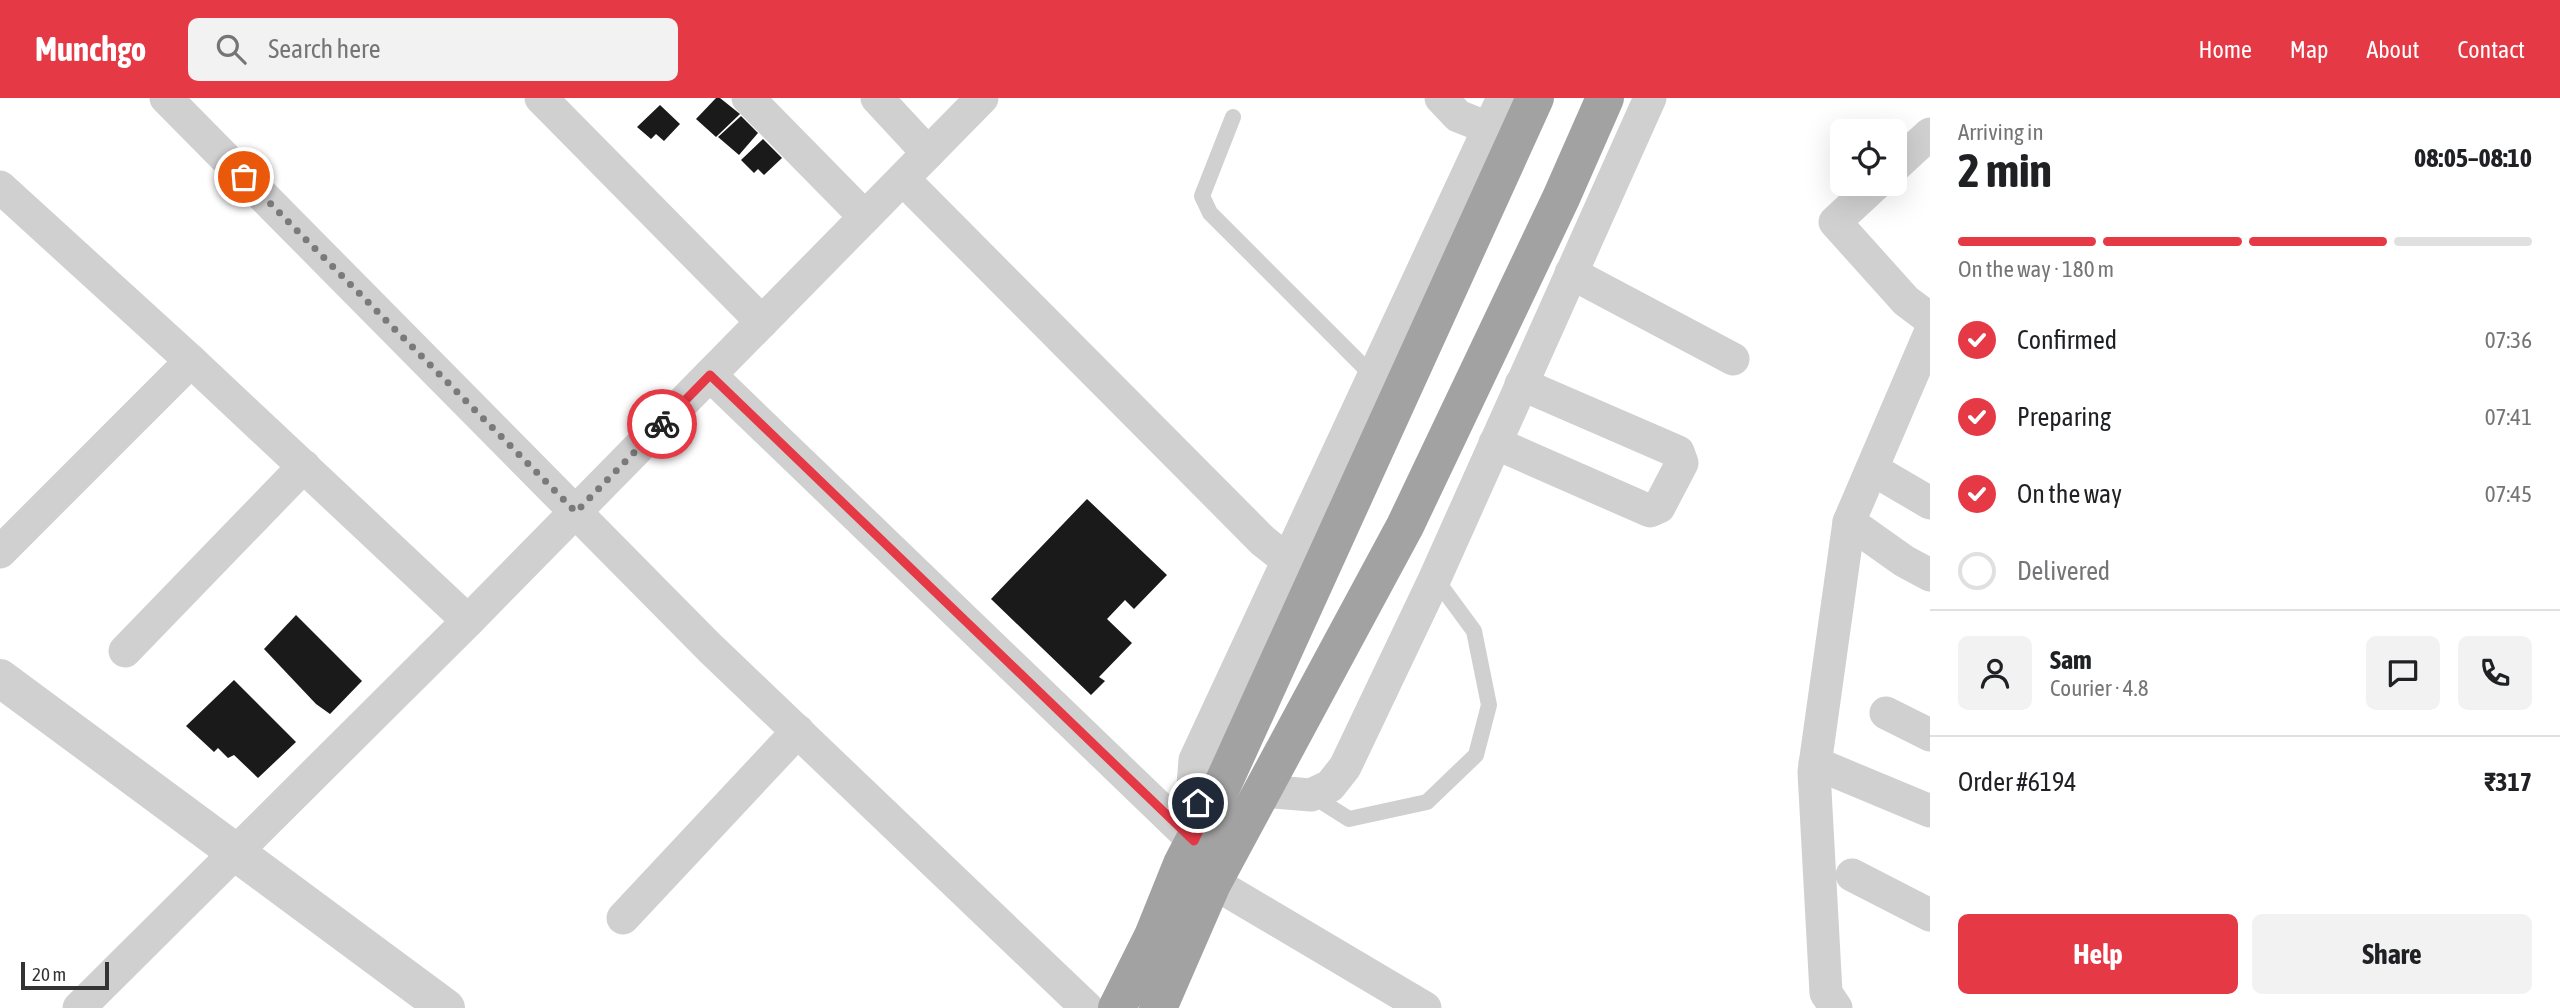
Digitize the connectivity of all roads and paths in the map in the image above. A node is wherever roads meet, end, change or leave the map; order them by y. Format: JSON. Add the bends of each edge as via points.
{"nodes":[{"id":1,"x":166,"y":98,"type":"edge"},
{"id":2,"x":541,"y":98,"type":"edge"},
{"id":3,"x":748,"y":98,"type":"edge"},
{"id":4,"x":877,"y":98,"type":"edge"},
{"id":5,"x":982,"y":98,"type":"edge"},
{"id":6,"x":1441,"y":98,"type":"edge"},
{"id":7,"x":1503,"y":98,"type":"edge"},
{"id":8,"x":1535,"y":98,"type":"edge"},
{"id":9,"x":1605,"y":98,"type":"edge"},
{"id":10,"x":1650,"y":98,"type":"edge"},
{"id":11,"x":1233,"y":117,"type":"dead end"},
{"id":12,"x":1491,"y":129,"type":"junction"},
{"id":13,"x":1930,"y":135,"type":"edge"},
{"id":14,"x":928,"y":153,"type":"junction"},
{"id":15,"x":1907,"y":155,"type":"edge"},
{"id":16,"x":902,"y":179,"type":"junction"},
{"id":17,"x":0,"y":187,"type":"edge"},
{"id":18,"x":1863,"y":196,"type":"edge"},
{"id":19,"x":865,"y":217,"type":"junction"},
{"id":20,"x":1571,"y":273,"type":"junction"},
{"id":21,"x":1930,"y":319,"type":"edge"},
{"id":22,"x":762,"y":322,"type":"junction"},
{"id":23,"x":1930,"y":332,"type":"edge"},
{"id":24,"x":1733,"y":359,"type":"dead end"},
{"id":25,"x":191,"y":361,"type":"junction"},
{"id":26,"x":710,"y":375,"type":"junction"},
{"id":27,"x":1374,"y":377,"type":"junction"},
{"id":28,"x":1521,"y":384,"type":"junction"},
{"id":29,"x":1494,"y":443,"type":"junction"},
{"id":30,"x":304,"y":466,"type":"junction"},
{"id":31,"x":1872,"y":469,"type":"junction"},
{"id":32,"x":1930,"y":503,"type":"edge"},
{"id":33,"x":576,"y":512,"type":"junction"},
{"id":34,"x":1849,"y":522,"type":"junction"},
{"id":35,"x":0,"y":552,"type":"edge"},
{"id":36,"x":1288,"y":561,"type":"junction"},
{"id":37,"x":1930,"y":575,"type":"edge"},
{"id":38,"x":1435,"y":578,"type":"junction"},
{"id":39,"x":468,"y":621,"type":"junction"},
{"id":40,"x":125,"y":651,"type":"dead end"},
{"id":41,"x":0,"y":678,"type":"edge"},
{"id":42,"x":1886,"y":713,"type":"dead end"},
{"id":43,"x":798,"y":731,"type":"junction"},
{"id":44,"x":1930,"y":735,"type":"edge"},
{"id":45,"x":1815,"y":762,"type":"junction"},
{"id":46,"x":1262,"y":791,"type":"junction"},
{"id":47,"x":1311,"y":795,"type":"junction"},
{"id":48,"x":1930,"y":811,"type":"edge"},
{"id":49,"x":1201,"y":842,"type":"junction"},
{"id":50,"x":237,"y":852,"type":"junction"},
{"id":51,"x":1852,"y":875,"type":"dead end"},
{"id":52,"x":1930,"y":915,"type":"edge"},
{"id":53,"x":623,"y":918,"type":"dead end"},
{"id":54,"x":1111,"y":1007,"type":"edge"},
{"id":55,"x":79,"y":1008,"type":"edge"},
{"id":56,"x":446,"y":1008,"type":"edge"},
{"id":57,"x":1158,"y":1008,"type":"edge"},
{"id":58,"x":1424,"y":1008,"type":"edge"},
{"id":59,"x":1836,"y":1008,"type":"edge"}],
"edges":[{"from":1,"to":33,"type":"street"},
{"from":2,"to":22,"type":"street"},
{"from":3,"to":19,"type":"street"},
{"from":4,"to":14,"type":"street"},
{"from":5,"to":14,"type":"street"},
{"from":6,"to":12,"type":"street","via":[[1458,116]]},
{"from":7,"to":12,"type":"street"},
{"from":8,"to":49,"type":"highway"},
{"from":9,"to":46,"type":"highway","via":[[1405,526]]},
{"from":10,"to":20,"type":"street"},
{"from":11,"to":27,"type":"lane","via":[[1202,196],[1210,213]]},
{"from":12,"to":27,"type":"street"},
{"from":13,"to":15,"type":"street"},
{"from":14,"to":16,"type":"street"},
{"from":16,"to":19,"type":"street"},
{"from":16,"to":36,"type":"street"},
{"from":17,"to":25,"type":"street"},
{"from":18,"to":21,"type":"street","via":[[1835,222],[1906,301]]},
{"from":19,"to":22,"type":"street"},
{"from":20,"to":24,"type":"street"},
{"from":20,"to":28,"type":"street"},
{"from":22,"to":26,"type":"street"},
{"from":23,"to":31,"type":"street"},
{"from":25,"to":30,"type":"street"},
{"from":25,"to":35,"type":"street"},
{"from":26,"to":33,"type":"street"},
{"from":26,"to":49,"type":"street"},
{"from":27,"to":36,"type":"street"},
{"from":28,"to":29,"type":"street"},
{"from":28,"to":29,"type":"street","via":[[1678,452],[1682,463],[1659,507],[1650,511]]},
{"from":29,"to":38,"type":"street"},
{"from":30,"to":39,"type":"street"},
{"from":30,"to":40,"type":"street"},
{"from":31,"to":32,"type":"street"},
{"from":31,"to":34,"type":"street"},
{"from":33,"to":39,"type":"street"},
{"from":33,"to":43,"type":"street"},
{"from":34,"to":37,"type":"street"},
{"from":34,"to":45,"type":"street"},
{"from":36,"to":49,"type":"street","via":[[1195,760],[1193,785]]},
{"from":38,"to":47,"type":"street","via":[[1345,767],[1330,786]]},
{"from":38,"to":47,"type":"lane","via":[[1474,631],[1489,705],[1476,755],[1427,802],[1349,819]]},
{"from":39,"to":50,"type":"street"},
{"from":41,"to":50,"type":"street"},
{"from":42,"to":44,"type":"street"},
{"from":43,"to":53,"type":"street"},
{"from":43,"to":54,"type":"street"},
{"from":45,"to":48,"type":"street"},
{"from":45,"to":59,"type":"street","via":[[1826,993]]},
{"from":46,"to":47,"type":"street"},
{"from":46,"to":49,"type":"highway"},
{"from":49,"to":54,"type":"highway"},
{"from":49,"to":57,"type":"highway"},
{"from":49,"to":58,"type":"street"},
{"from":50,"to":55,"type":"street"},
{"from":50,"to":56,"type":"street"},
{"from":51,"to":52,"type":"street"}]}
